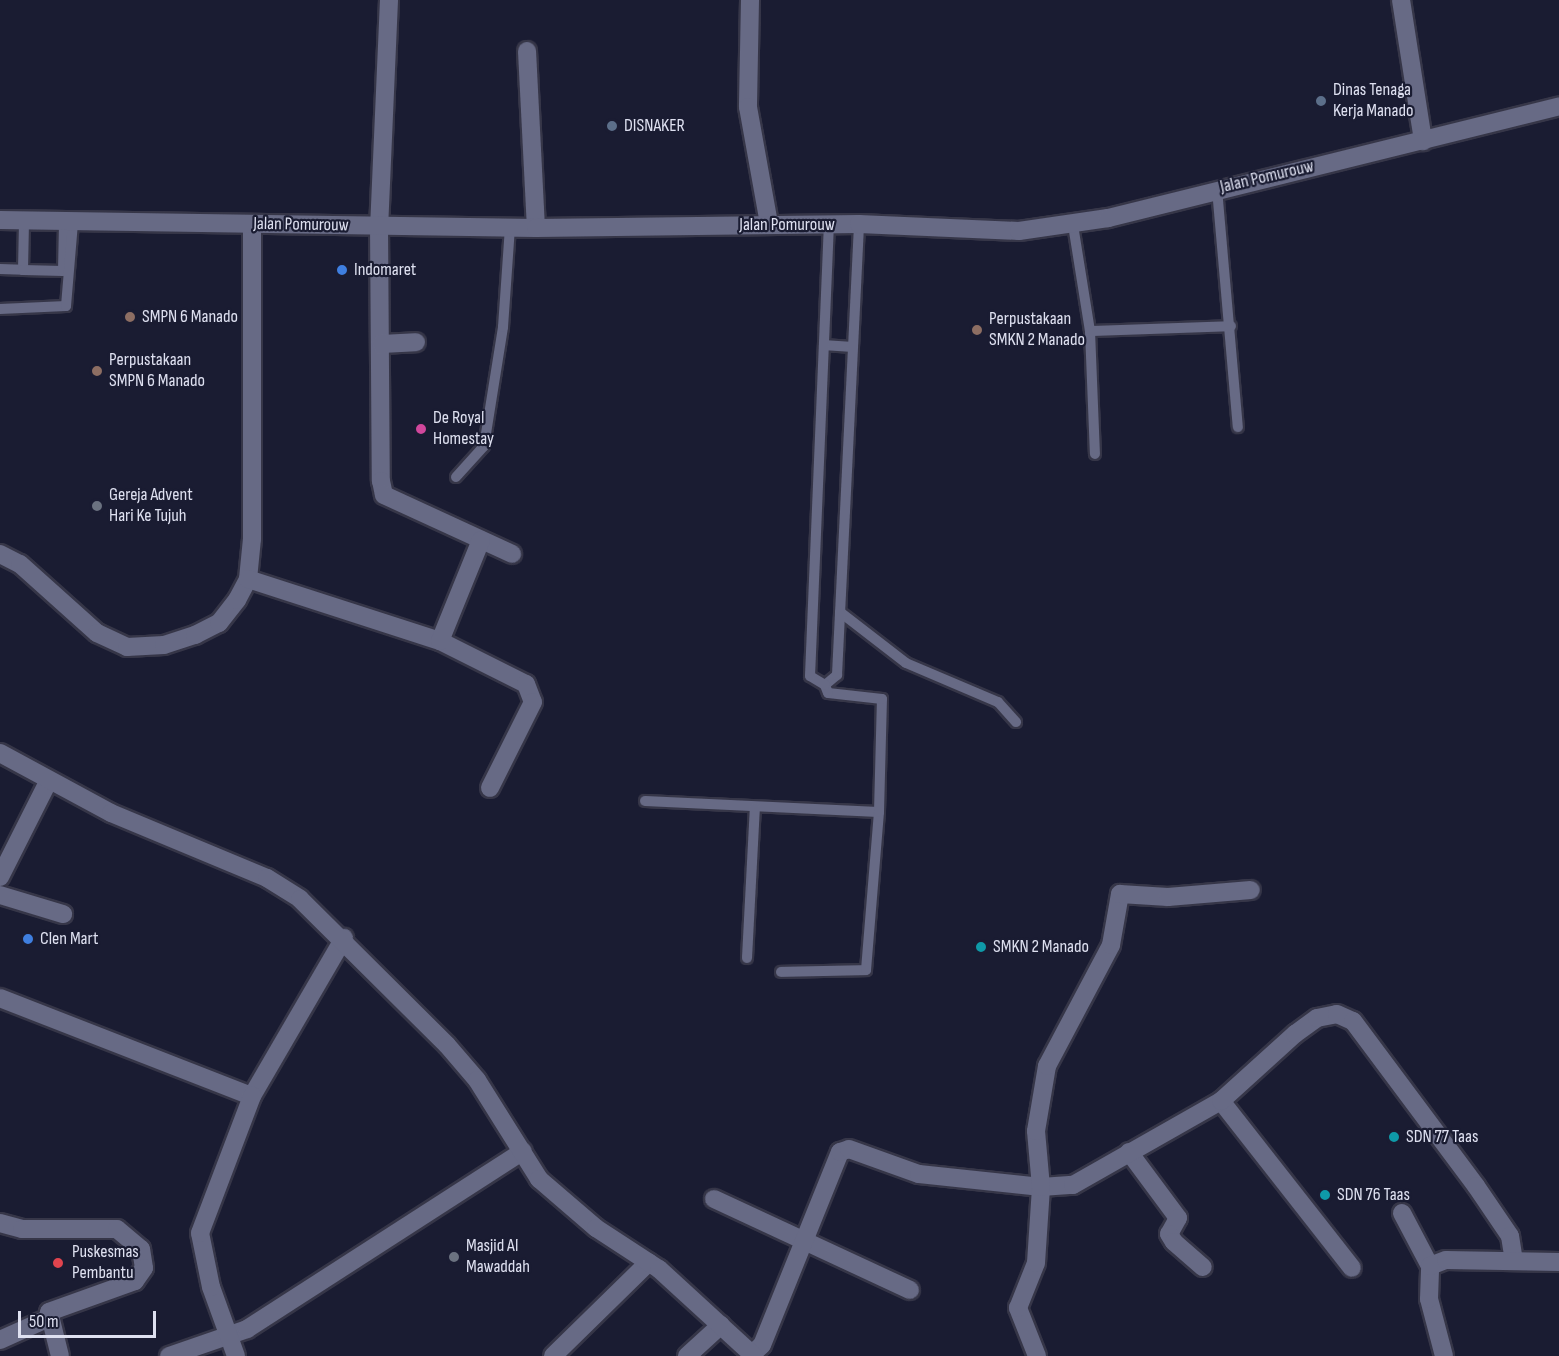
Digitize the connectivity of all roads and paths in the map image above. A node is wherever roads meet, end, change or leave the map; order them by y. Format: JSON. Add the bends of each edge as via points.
{"nodes":[{"id":1,"x":389,"y":0,"type":"edge"},
{"id":2,"x":750,"y":0,"type":"edge"},
{"id":3,"x":1401,"y":0,"type":"edge"},
{"id":4,"x":527,"y":51,"type":"dead end"},
{"id":5,"x":1559,"y":106,"type":"edge"},
{"id":6,"x":1423,"y":141,"type":"junction"},
{"id":7,"x":1217,"y":189,"type":"junction"},
{"id":8,"x":0,"y":220,"type":"edge"},
{"id":9,"x":24,"y":221,"type":"junction"},
{"id":10,"x":68,"y":223,"type":"junction"},
{"id":11,"x":252,"y":224,"type":"junction"},
{"id":12,"x":769,"y":224,"type":"junction"},
{"id":13,"x":829,"y":224,"type":"junction"},
{"id":14,"x":859,"y":224,"type":"junction"},
{"id":15,"x":379,"y":225,"type":"junction"},
{"id":16,"x":1073,"y":225,"type":"junction"},
{"id":17,"x":510,"y":226,"type":"junction"},
{"id":18,"x":536,"y":228,"type":"junction"},
{"id":19,"x":0,"y":269,"type":"edge"},
{"id":20,"x":23,"y":270,"type":"junction"},
{"id":21,"x":0,"y":309,"type":"edge"},
{"id":22,"x":1231,"y":326,"type":"junction"},
{"id":23,"x":1090,"y":331,"type":"junction"},
{"id":24,"x":416,"y":342,"type":"dead end"},
{"id":25,"x":381,"y":344,"type":"junction"},
{"id":26,"x":824,"y":345,"type":"junction"},
{"id":27,"x":852,"y":347,"type":"junction"},
{"id":28,"x":1238,"y":427,"type":"dead end"},
{"id":29,"x":1095,"y":454,"type":"dead end"},
{"id":30,"x":456,"y":477,"type":"dead end"},
{"id":31,"x":481,"y":540,"type":"junction"},
{"id":32,"x":0,"y":554,"type":"edge"},
{"id":33,"x":512,"y":554,"type":"dead end"},
{"id":34,"x":248,"y":579,"type":"junction"},
{"id":35,"x":840,"y":612,"type":"junction"},
{"id":36,"x":440,"y":641,"type":"junction"},
{"id":37,"x":825,"y":685,"type":"junction"},
{"id":38,"x":1016,"y":722,"type":"dead end"},
{"id":39,"x":0,"y":753,"type":"edge"},
{"id":40,"x":48,"y":782,"type":"junction"},
{"id":41,"x":490,"y":788,"type":"dead end"},
{"id":42,"x":645,"y":801,"type":"dead end"},
{"id":43,"x":755,"y":807,"type":"junction"},
{"id":44,"x":879,"y":812,"type":"junction"},
{"id":45,"x":0,"y":877,"type":"edge"},
{"id":46,"x":1251,"y":890,"type":"dead end"},
{"id":47,"x":0,"y":895,"type":"edge"},
{"id":48,"x":63,"y":914,"type":"dead end"},
{"id":49,"x":344,"y":938,"type":"junction"},
{"id":50,"x":747,"y":958,"type":"dead end"},
{"id":51,"x":781,"y":972,"type":"dead end"},
{"id":52,"x":0,"y":998,"type":"edge"},
{"id":53,"x":256,"y":1089,"type":"junction"},
{"id":54,"x":1221,"y":1101,"type":"junction"},
{"id":55,"x":523,"y":1151,"type":"junction"},
{"id":56,"x":1129,"y":1152,"type":"junction"},
{"id":57,"x":1041,"y":1187,"type":"junction"},
{"id":58,"x":714,"y":1199,"type":"dead end"},
{"id":59,"x":1402,"y":1213,"type":"dead end"},
{"id":60,"x":0,"y":1223,"type":"edge"},
{"id":61,"x":804,"y":1244,"type":"junction"},
{"id":62,"x":1514,"y":1261,"type":"junction"},
{"id":63,"x":649,"y":1262,"type":"junction"},
{"id":64,"x":1559,"y":1262,"type":"edge"},
{"id":65,"x":1430,"y":1266,"type":"junction"},
{"id":66,"x":1203,"y":1267,"type":"dead end"},
{"id":67,"x":1352,"y":1268,"type":"dead end"},
{"id":68,"x":910,"y":1290,"type":"dead end"},
{"id":69,"x":49,"y":1318,"type":"junction"},
{"id":70,"x":721,"y":1325,"type":"junction"},
{"id":71,"x":228,"y":1335,"type":"junction"},
{"id":72,"x":0,"y":1340,"type":"edge"},
{"id":73,"x":753,"y":1355,"type":"edge"},
{"id":74,"x":60,"y":1356,"type":"edge"},
{"id":75,"x":169,"y":1356,"type":"edge"},
{"id":76,"x":236,"y":1356,"type":"edge"},
{"id":77,"x":553,"y":1356,"type":"edge"},
{"id":78,"x":687,"y":1356,"type":"edge"},
{"id":79,"x":1037,"y":1356,"type":"edge"},
{"id":80,"x":1444,"y":1356,"type":"edge"}],
"edges":[{"from":1,"to":15,"type":"street"},
{"from":2,"to":12,"type":"street","via":[[748,107]]},
{"from":3,"to":6,"type":"street"},
{"from":4,"to":18,"type":"street"},
{"from":5,"to":6,"type":"street","name":"Jalan Pomurouw"},
{"from":6,"to":7,"type":"street","name":"Jalan Pomurouw"},
{"from":7,"to":16,"type":"street","name":"Jalan Pomurouw"},
{"from":7,"to":22,"type":"lane"},
{"from":8,"to":9,"type":"street","name":"Jalan Pomurouw"},
{"from":9,"to":10,"type":"street","name":"Jalan Pomurouw"},
{"from":9,"to":20,"type":"lane"},
{"from":10,"to":11,"type":"street","name":"Jalan Pomurouw"},
{"from":10,"to":20,"type":"lane","via":[[63,271]]},
{"from":10,"to":21,"type":"lane","via":[[66,306]]},
{"from":11,"to":15,"type":"street","name":"Jalan Pomurouw"},
{"from":11,"to":34,"type":"street","via":[[255,470]]},
{"from":12,"to":13,"type":"street","name":"Jalan Pomurouw"},
{"from":12,"to":18,"type":"street","name":"Jalan Pomurouw"},
{"from":13,"to":14,"type":"street","name":"Jalan Pomurouw"},
{"from":13,"to":26,"type":"lane"},
{"from":14,"to":16,"type":"street","name":"Jalan Pomurouw","via":[[1007,231]]},
{"from":14,"to":27,"type":"lane"},
{"from":15,"to":17,"type":"street","name":"Jalan Pomurouw"},
{"from":15,"to":25,"type":"street"},
{"from":16,"to":23,"type":"lane"},
{"from":17,"to":18,"type":"street","name":"Jalan Pomurouw"},
{"from":17,"to":30,"type":"lane","via":[[503,327],[484,446]]},
{"from":19,"to":20,"type":"lane"},
{"from":22,"to":23,"type":"lane"},
{"from":22,"to":28,"type":"lane"},
{"from":23,"to":29,"type":"lane"},
{"from":24,"to":25,"type":"street"},
{"from":25,"to":31,"type":"street","via":[[384,495]]},
{"from":26,"to":27,"type":"lane"},
{"from":26,"to":37,"type":"lane","via":[[810,676]]},
{"from":27,"to":35,"type":"lane"},
{"from":31,"to":33,"type":"street"},
{"from":31,"to":36,"type":"street"},
{"from":32,"to":34,"type":"street","via":[[20,564],[97,633],[127,647],[164,645],[219,623]]},
{"from":34,"to":36,"type":"street"},
{"from":35,"to":37,"type":"lane","via":[[837,675]]},
{"from":35,"to":38,"type":"lane","via":[[906,663],[998,702]]},
{"from":36,"to":41,"type":"street","via":[[526,684],[532,692],[533,702]]},
{"from":37,"to":44,"type":"lane","via":[[828,693],[882,699]]},
{"from":39,"to":40,"type":"street"},
{"from":40,"to":45,"type":"street"},
{"from":40,"to":49,"type":"street","via":[[267,878]]},
{"from":42,"to":43,"type":"lane"},
{"from":43,"to":44,"type":"lane"},
{"from":43,"to":50,"type":"lane"},
{"from":44,"to":51,"type":"lane","via":[[866,970]]},
{"from":46,"to":57,"type":"street","via":[[1168,897],[1120,894],[1111,945],[1047,1066],[1036,1131]]},
{"from":47,"to":48,"type":"street"},
{"from":49,"to":53,"type":"street"},
{"from":49,"to":55,"type":"street","via":[[462,1063]]},
{"from":52,"to":53,"type":"street"},
{"from":53,"to":71,"type":"street","via":[[200,1233]]},
{"from":54,"to":56,"type":"street"},
{"from":54,"to":62,"type":"street","via":[[1317,1018],[1337,1014],[1353,1022],[1510,1236]]},
{"from":54,"to":67,"type":"street"},
{"from":55,"to":63,"type":"street","via":[[539,1179],[566,1205]]},
{"from":55,"to":71,"type":"street","via":[[291,1303]]},
{"from":56,"to":57,"type":"street","via":[[1073,1185]]},
{"from":56,"to":66,"type":"street","via":[[1178,1218],[1169,1234],[1174,1242]]},
{"from":57,"to":61,"type":"street","via":[[919,1174],[849,1149],[840,1152]]},
{"from":57,"to":79,"type":"street","via":[[1036,1263],[1018,1308]]},
{"from":58,"to":61,"type":"street"},
{"from":59,"to":65,"type":"street"},
{"from":60,"to":69,"type":"street","via":[[22,1229],[117,1230],[141,1249],[144,1268],[135,1281],[57,1306]]},
{"from":61,"to":68,"type":"street"},
{"from":61,"to":73,"type":"street","via":[[762,1345]]},
{"from":62,"to":64,"type":"street"},
{"from":62,"to":65,"type":"street","via":[[1446,1260]]},
{"from":63,"to":70,"type":"street"},
{"from":63,"to":77,"type":"street"},
{"from":65,"to":80,"type":"street","via":[[1429,1299]]},
{"from":69,"to":72,"type":"street"},
{"from":69,"to":74,"type":"street"},
{"from":70,"to":73,"type":"street"},
{"from":70,"to":78,"type":"street"},
{"from":71,"to":75,"type":"street"},
{"from":71,"to":76,"type":"street"}]}
